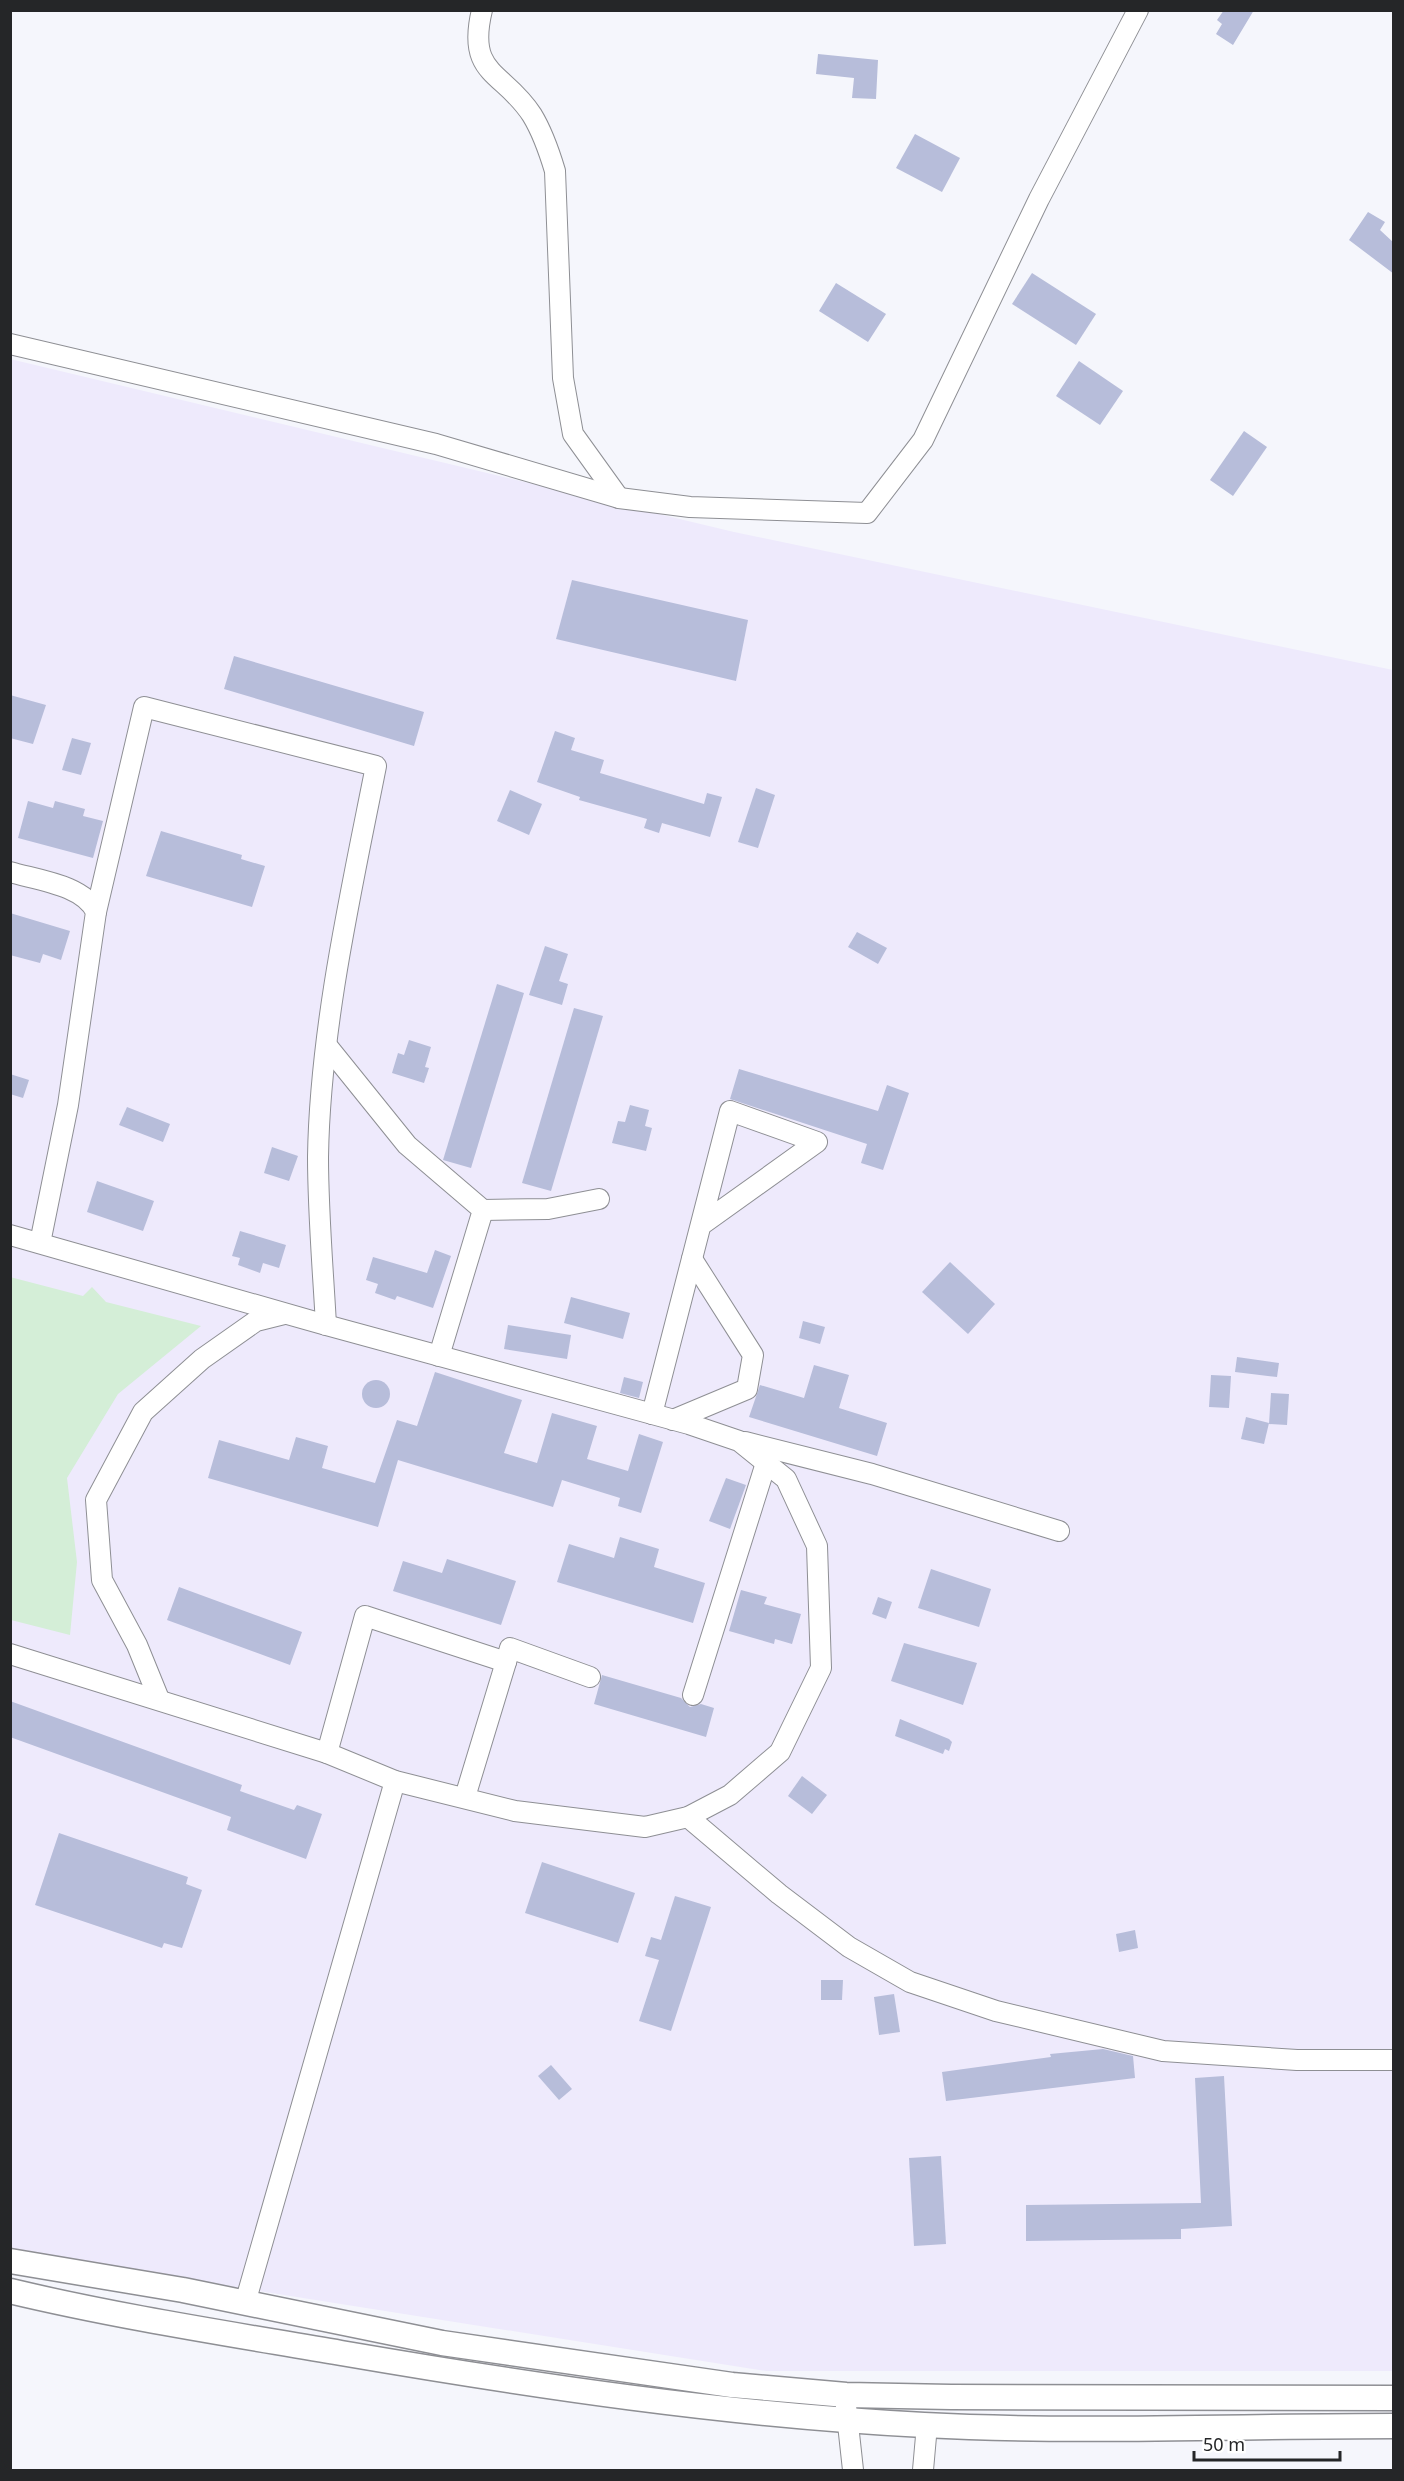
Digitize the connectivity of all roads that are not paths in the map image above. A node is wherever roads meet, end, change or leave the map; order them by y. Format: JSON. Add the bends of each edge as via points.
{"nodes":[{"id":1,"x":482,"y":10,"type":"edge"},
{"id":2,"x":1138,"y":10,"type":"edge"},
{"id":3,"x":10,"y":344,"type":"edge"},
{"id":4,"x":619,"y":498,"type":"junction"},
{"id":5,"x":10,"y":872,"type":"edge"},
{"id":6,"x":96,"y":912,"type":"junction"},
{"id":7,"x":328,"y":1047,"type":"junction"},
{"id":8,"x":598,"y":1199,"type":"dead end"},
{"id":9,"x":483,"y":1210,"type":"junction"},
{"id":10,"x":701,"y":1225,"type":"junction"},
{"id":11,"x":10,"y":1235,"type":"edge"},
{"id":12,"x":40,"y":1243,"type":"junction"},
{"id":13,"x":692,"y":1259,"type":"junction"},
{"id":14,"x":286,"y":1314,"type":"junction"},
{"id":15,"x":326,"y":1325,"type":"junction"},
{"id":16,"x":439,"y":1356,"type":"junction"},
{"id":17,"x":652,"y":1414,"type":"junction"},
{"id":18,"x":673,"y":1420,"type":"junction"},
{"id":19,"x":740,"y":1441,"type":"junction"},
{"id":20,"x":766,"y":1463,"type":"junction"},
{"id":21,"x":1059,"y":1531,"type":"dead end"},
{"id":22,"x":10,"y":1654,"type":"edge"},
{"id":23,"x":506,"y":1662,"type":"junction"},
{"id":24,"x":590,"y":1677,"type":"dead end"},
{"id":25,"x":693,"y":1695,"type":"dead end"},
{"id":26,"x":159,"y":1699,"type":"junction"},
{"id":27,"x":327,"y":1753,"type":"junction"},
{"id":28,"x":395,"y":1781,"type":"junction"},
{"id":29,"x":465,"y":1797,"type":"junction"},
{"id":30,"x":688,"y":1817,"type":"junction"},
{"id":31,"x":1394,"y":2060,"type":"edge"},
{"id":32,"x":10,"y":2261,"type":"edge"},
{"id":33,"x":10,"y":2291,"type":"edge"},
{"id":34,"x":245,"y":2303,"type":"junction"},
{"id":35,"x":846,"y":2394,"type":"junction"},
{"id":36,"x":1394,"y":2398,"type":"edge"},
{"id":37,"x":846,"y":2420,"type":"junction"},
{"id":38,"x":927,"y":2425,"type":"junction"},
{"id":39,"x":1394,"y":2426,"type":"edge"},
{"id":40,"x":853,"y":2470,"type":"edge"},
{"id":41,"x":923,"y":2470,"type":"edge"}],
"edges":[{"from":1,"to":4,"type":"street","via":[[477,43],[484,65],[531,114],[547,144],[555,171],[563,378],[573,434]]},
{"from":2,"to":4,"type":"street","via":[[1039,199],[923,440],[867,513],[690,507]]},
{"from":3,"to":4,"type":"street","via":[[436,444]]},
{"from":5,"to":6,"type":"street","via":[[84,897]]},
{"from":6,"to":7,"type":"street","via":[[144,707],[376,766],[352,882]]},
{"from":6,"to":12,"type":"street","via":[[68,1105]]},
{"from":7,"to":9,"type":"street","via":[[407,1145]]},
{"from":7,"to":15,"type":"street","via":[[318,1157]]},
{"from":8,"to":9,"type":"street","via":[[548,1209]]},
{"from":9,"to":16,"type":"street"},
{"from":10,"to":10,"type":"street","via":[[730,1111],[817,1142],[768,1176]]},
{"from":10,"to":13,"type":"street"},
{"from":11,"to":12,"type":"street"},
{"from":12,"to":14,"type":"street"},
{"from":13,"to":17,"type":"street"},
{"from":13,"to":18,"type":"street","via":[[753,1355],[747,1389]]},
{"from":14,"to":15,"type":"street"},
{"from":14,"to":26,"type":"street","via":[[256,1322],[202,1359],[143,1412],[96,1500],[102,1580],[138,1645]]},
{"from":15,"to":16,"type":"street"},
{"from":16,"to":17,"type":"street"},
{"from":17,"to":18,"type":"street"},
{"from":18,"to":19,"type":"street"},
{"from":19,"to":20,"type":"street"},
{"from":19,"to":21,"type":"street","via":[[872,1474]]},
{"from":20,"to":25,"type":"street"},
{"from":20,"to":30,"type":"street","via":[[786,1479],[817,1545],[820,1668],[780,1752],[730,1795]]},
{"from":22,"to":26,"type":"street"},
{"from":23,"to":24,"type":"street","via":[[510,1648]]},
{"from":23,"to":27,"type":"street","via":[[365,1616]]},
{"from":23,"to":29,"type":"street"},
{"from":26,"to":27,"type":"street"},
{"from":27,"to":28,"type":"street"},
{"from":28,"to":29,"type":"street"},
{"from":28,"to":34,"type":"street"},
{"from":29,"to":30,"type":"street","via":[[514,1811],[645,1827]]},
{"from":30,"to":31,"type":"street","via":[[849,1947],[910,1982],[996,2011],[1163,2051],[1298,2060]]},
{"from":32,"to":34,"type":"main road"},
{"from":33,"to":37,"type":"main road","via":[[231,2334],[538,2385],[748,2412]]},
{"from":34,"to":35,"type":"main road","via":[[442,2343],[625,2371]]},
{"from":35,"to":36,"type":"main road"},
{"from":35,"to":37,"type":"street"},
{"from":37,"to":38,"type":"main road"},
{"from":37,"to":40,"type":"street"},
{"from":38,"to":39,"type":"main road"},
{"from":38,"to":41,"type":"street"}]}
